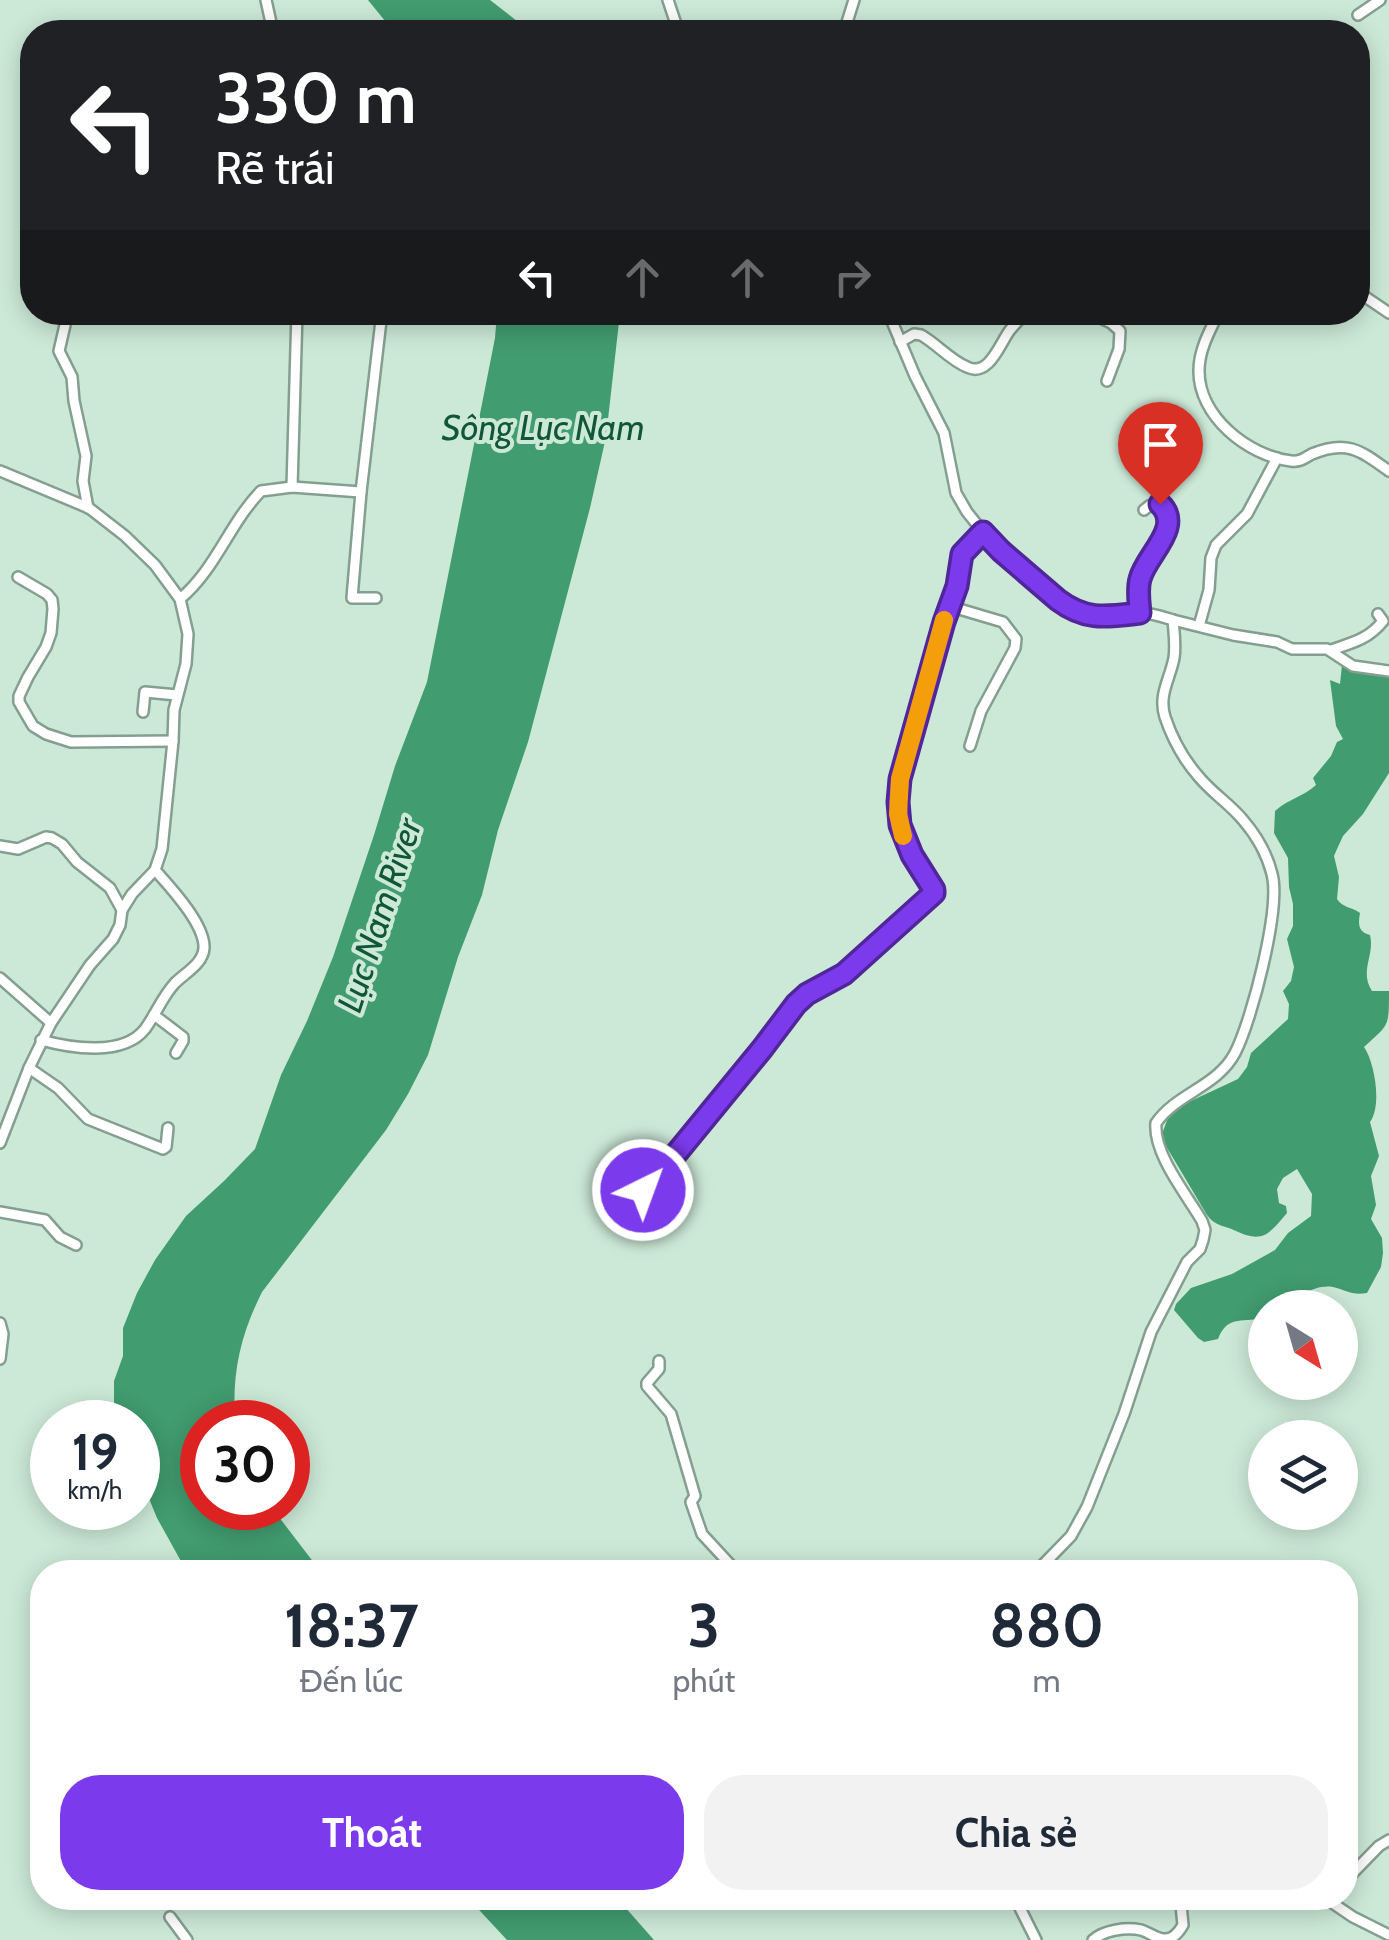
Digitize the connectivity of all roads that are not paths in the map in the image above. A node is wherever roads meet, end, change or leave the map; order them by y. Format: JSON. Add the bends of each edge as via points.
{"nodes":[{"id":1,"x":1380,"y":0,"type":"edge"},
{"id":2,"x":1358,"y":14,"type":"dead end"},
{"id":3,"x":65,"y":325,"type":"edge"},
{"id":4,"x":297,"y":325,"type":"edge"},
{"id":5,"x":380,"y":325,"type":"edge"},
{"id":6,"x":893,"y":325,"type":"edge"},
{"id":7,"x":1014,"y":325,"type":"edge"},
{"id":8,"x":1113,"y":325,"type":"edge"},
{"id":9,"x":1214,"y":325,"type":"edge"},
{"id":10,"x":900,"y":342,"type":"junction"},
{"id":11,"x":1107,"y":381,"type":"dead end"},
{"id":12,"x":1277,"y":458,"type":"junction"},
{"id":13,"x":1389,"y":471,"type":"edge"},
{"id":14,"x":0,"y":472,"type":"edge"},
{"id":15,"x":292,"y":487,"type":"junction"},
{"id":16,"x":360,"y":492,"type":"junction"},
{"id":17,"x":89,"y":508,"type":"junction"},
{"id":18,"x":1144,"y":510,"type":"dead end"},
{"id":19,"x":983,"y":532,"type":"junction"},
{"id":20,"x":18,"y":576,"type":"dead end"},
{"id":21,"x":376,"y":598,"type":"dead end"},
{"id":22,"x":180,"y":599,"type":"junction"},
{"id":23,"x":948,"y":606,"type":"junction"},
{"id":24,"x":1140,"y":613,"type":"junction"},
{"id":25,"x":1378,"y":614,"type":"dead end"},
{"id":26,"x":1173,"y":620,"type":"junction"},
{"id":27,"x":1199,"y":626,"type":"junction"},
{"id":28,"x":1331,"y":650,"type":"junction"},
{"id":29,"x":1389,"y":671,"type":"edge"},
{"id":30,"x":176,"y":695,"type":"junction"},
{"id":31,"x":143,"y":712,"type":"dead end"},
{"id":32,"x":173,"y":741,"type":"junction"},
{"id":33,"x":970,"y":746,"type":"dead end"},
{"id":34,"x":0,"y":846,"type":"edge"},
{"id":35,"x":155,"y":870,"type":"junction"},
{"id":36,"x":122,"y":910,"type":"junction"},
{"id":37,"x":0,"y":978,"type":"edge"},
{"id":38,"x":154,"y":1015,"type":"junction"},
{"id":39,"x":50,"y":1023,"type":"junction"},
{"id":40,"x":42,"y":1040,"type":"junction"},
{"id":41,"x":176,"y":1053,"type":"dead end"},
{"id":42,"x":29,"y":1068,"type":"junction"},
{"id":43,"x":0,"y":1108,"type":"edge"},
{"id":44,"x":13,"y":1112,"type":"junction"},
{"id":45,"x":168,"y":1128,"type":"dead end"},
{"id":46,"x":0,"y":1142,"type":"edge"},
{"id":47,"x":636,"y":1190,"type":"dead end"},
{"id":48,"x":0,"y":1212,"type":"edge"},
{"id":49,"x":76,"y":1246,"type":"dead end"},
{"id":50,"x":0,"y":1323,"type":"edge"},
{"id":51,"x":0,"y":1359,"type":"edge"},
{"id":52,"x":659,"y":1360,"type":"dead end"},
{"id":53,"x":726,"y":1560,"type":"edge"},
{"id":54,"x":1048,"y":1560,"type":"edge"},
{"id":55,"x":1389,"y":1840,"type":"edge"},
{"id":56,"x":1358,"y":1868,"type":"edge"},
{"id":57,"x":1021,"y":1910,"type":"edge"},
{"id":58,"x":1182,"y":1910,"type":"edge"},
{"id":59,"x":1344,"y":1910,"type":"edge"},
{"id":60,"x":170,"y":1918,"type":"dead end"},
{"id":61,"x":1389,"y":1935,"type":"edge"},
{"id":62,"x":187,"y":1940,"type":"edge"},
{"id":63,"x":1036,"y":1940,"type":"edge"},
{"id":64,"x":1093,"y":1940,"type":"edge"}],
"edges":[{"from":1,"to":2,"type":"street"},
{"from":3,"to":17,"type":"street","via":[[59,351],[72,378]]},
{"from":4,"to":15,"type":"street"},
{"from":5,"to":16,"type":"street"},
{"from":6,"to":10,"type":"street"},
{"from":7,"to":10,"type":"street","via":[[994,357],[977,369],[921,336]]},
{"from":8,"to":11,"type":"street","via":[[1120,349]]},
{"from":9,"to":12,"type":"street","via":[[1198,375],[1206,402],[1234,435]]},
{"from":10,"to":19,"type":"street","via":[[944,434],[956,493]]},
{"from":12,"to":13,"type":"street","via":[[1298,462],[1345,446]]},
{"from":12,"to":27,"type":"street","via":[[1247,514],[1216,545]]},
{"from":14,"to":17,"type":"street"},
{"from":15,"to":16,"type":"street"},
{"from":15,"to":22,"type":"street","via":[[258,494]]},
{"from":16,"to":21,"type":"street","via":[[352,598]]},
{"from":17,"to":22,"type":"street","via":[[145,555]]},
{"from":18,"to":24,"type":"street","via":[[1160,504],[1169,524],[1140,580]]},
{"from":19,"to":23,"type":"street","via":[[962,554]]},
{"from":19,"to":24,"type":"street","via":[[1066,606],[1097,618]]},
{"from":20,"to":32,"type":"street","via":[[47,594],[53,609],[46,647],[19,696],[33,726],[70,742]]},
{"from":22,"to":30,"type":"street","via":[[188,634]]},
{"from":23,"to":33,"type":"street","via":[[1003,622],[1016,639]]},
{"from":23,"to":47,"type":"street","via":[[898,802],[902,832],[932,897],[844,974],[796,1004],[648,1188]]},
{"from":24,"to":26,"type":"street"},
{"from":25,"to":28,"type":"street","via":[[1382,621],[1363,640]]},
{"from":26,"to":27,"type":"street"},
{"from":26,"to":54,"type":"street","via":[[1175,653],[1162,697],[1168,726],[1198,776],[1258,840],[1274,898],[1236,1051],[1216,1077],[1172,1104],[1156,1123],[1163,1156],[1202,1221],[1200,1249],[1158,1316],[1082,1519]]},
{"from":27,"to":28,"type":"street","via":[[1292,650]]},
{"from":28,"to":29,"type":"street","via":[[1353,666]]},
{"from":30,"to":31,"type":"street","via":[[146,692]]},
{"from":30,"to":32,"type":"street"},
{"from":32,"to":35,"type":"street"},
{"from":34,"to":36,"type":"street","via":[[52,838],[110,888]]},
{"from":35,"to":36,"type":"street"},
{"from":35,"to":38,"type":"street","via":[[200,930],[204,950]]},
{"from":36,"to":39,"type":"street","via":[[114,939]]},
{"from":37,"to":39,"type":"street"},
{"from":38,"to":40,"type":"street","via":[[125,1043],[78,1048]]},
{"from":38,"to":41,"type":"street","via":[[182,1037]]},
{"from":39,"to":40,"type":"street"},
{"from":40,"to":42,"type":"street"},
{"from":42,"to":44,"type":"street"},
{"from":42,"to":45,"type":"street","via":[[88,1119],[163,1150]]},
{"from":43,"to":44,"type":"street"},
{"from":44,"to":46,"type":"street"},
{"from":48,"to":49,"type":"street","via":[[42,1219]]},
{"from":50,"to":51,"type":"street"},
{"from":52,"to":53,"type":"street","via":[[647,1386],[674,1422],[700,1528]]},
{"from":55,"to":56,"type":"street"},
{"from":57,"to":63,"type":"street"},
{"from":58,"to":64,"type":"street","via":[[1183,1925],[1170,1938],[1130,1929]]},
{"from":59,"to":61,"type":"street"},
{"from":60,"to":62,"type":"street"}]}
